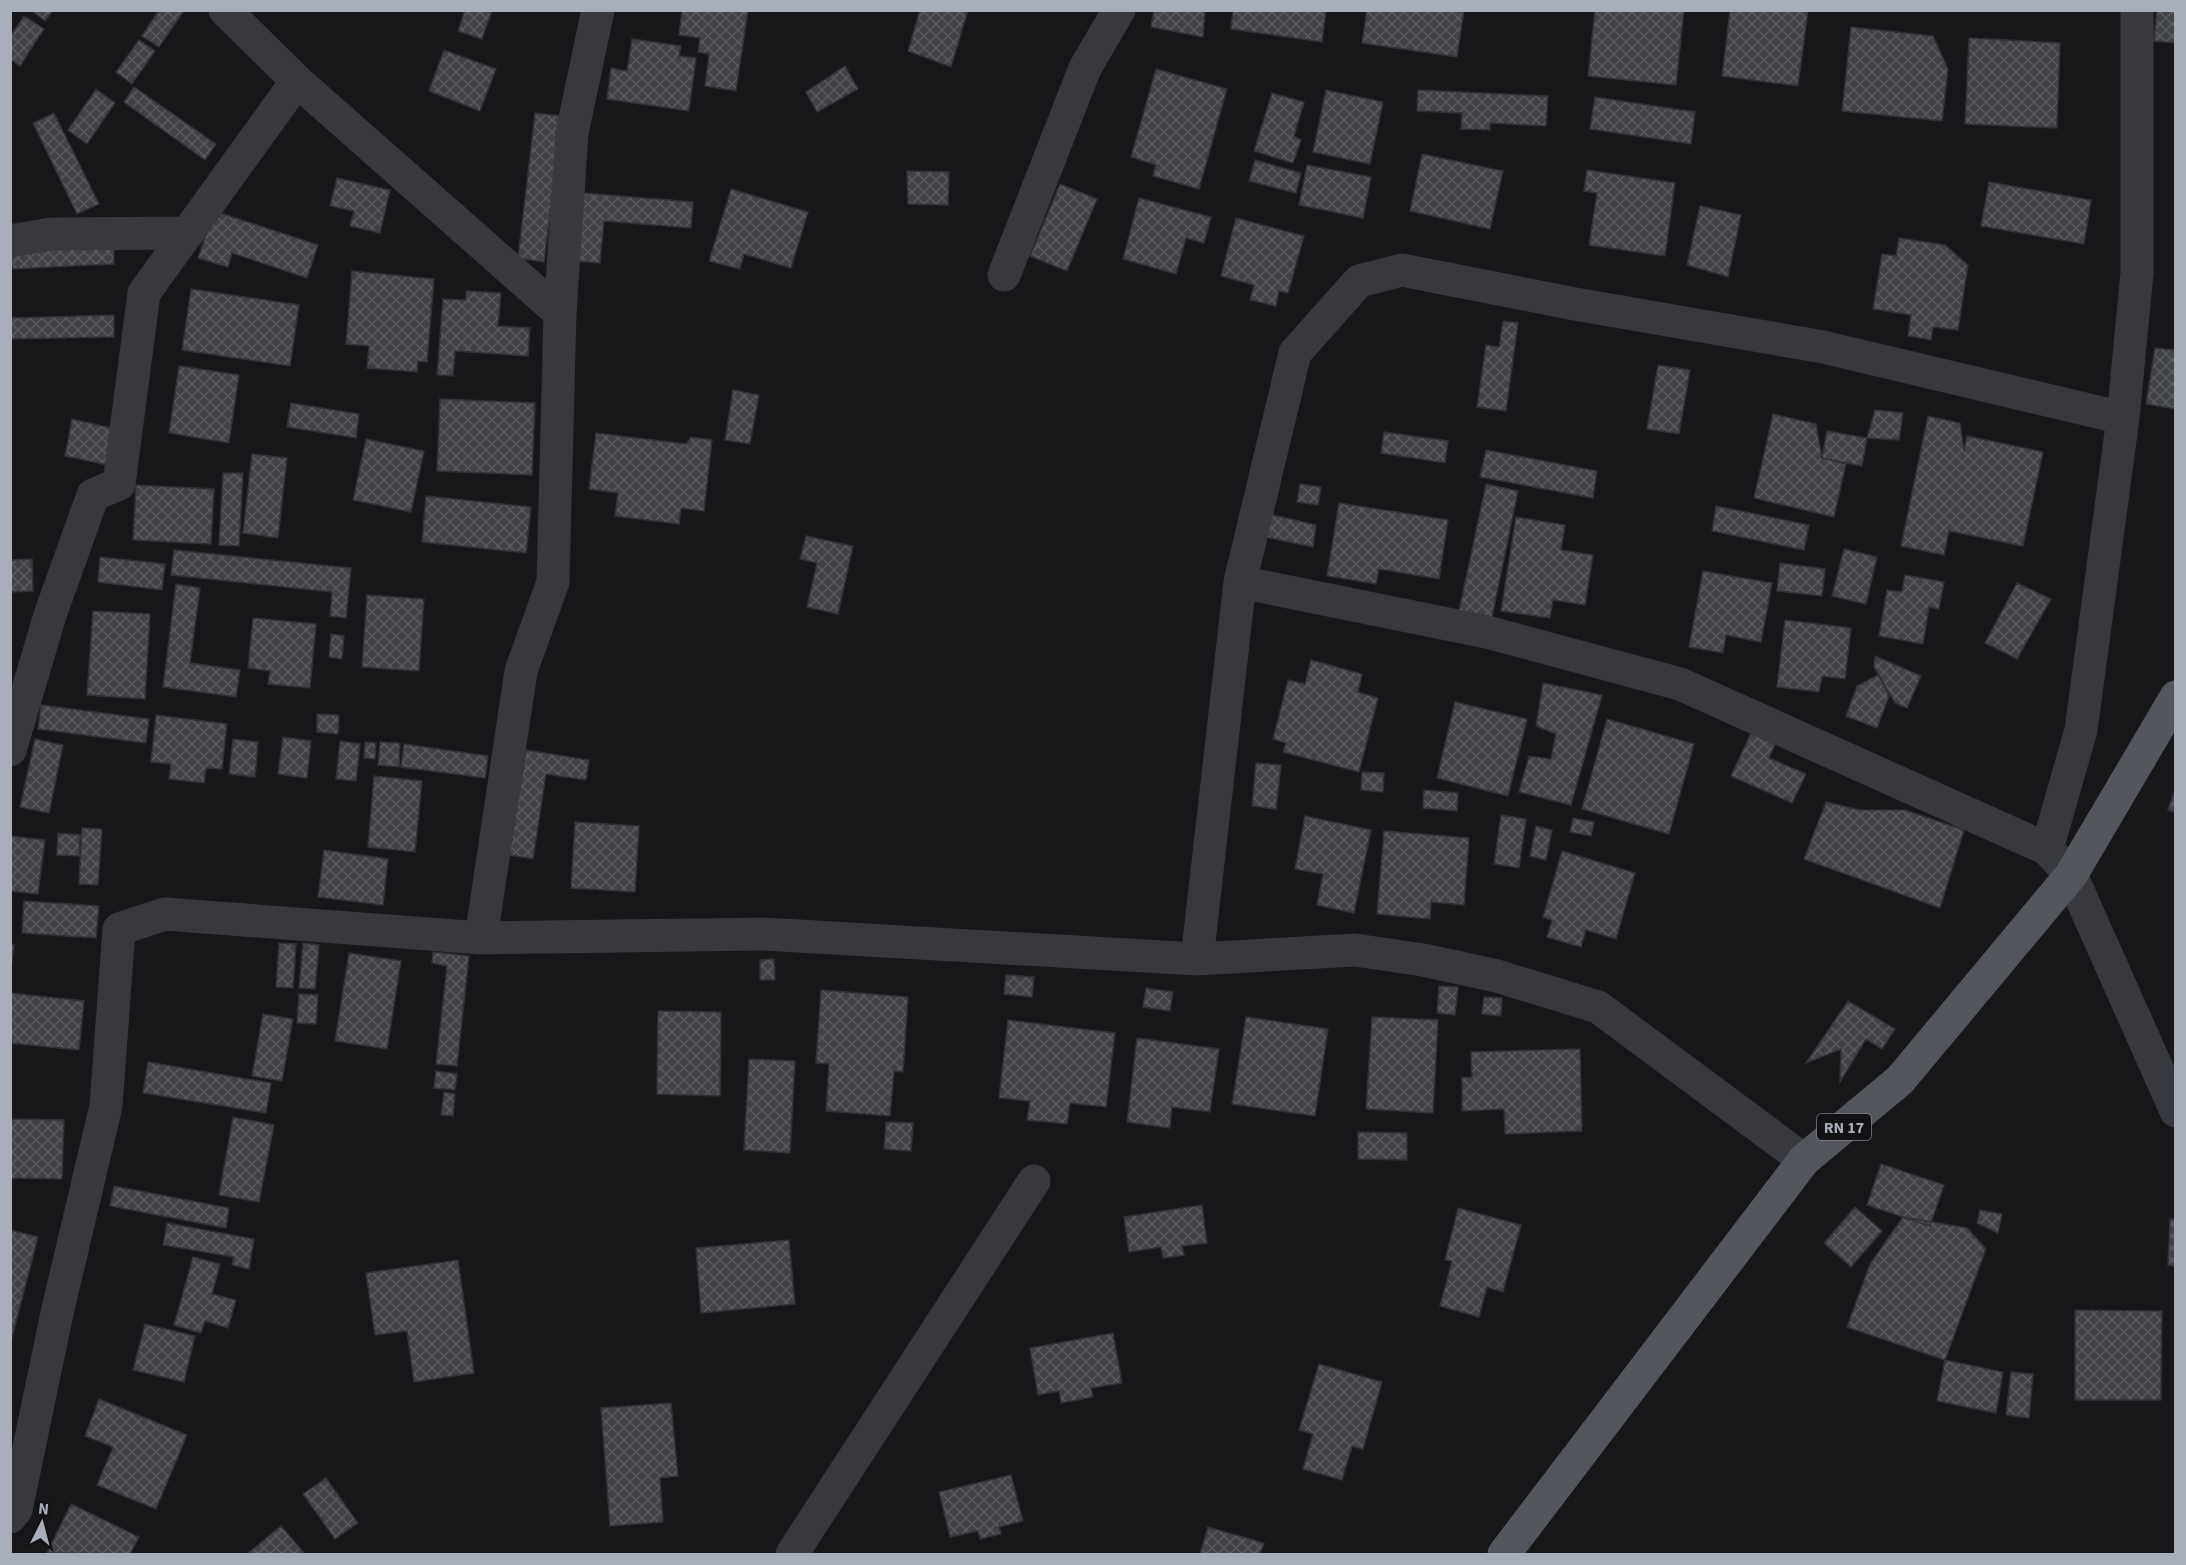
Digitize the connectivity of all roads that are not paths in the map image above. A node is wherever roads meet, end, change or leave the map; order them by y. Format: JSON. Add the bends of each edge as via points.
{"nodes":[{"id":1,"x":225,"y":10,"type":"edge"},
{"id":2,"x":598,"y":10,"type":"edge"},
{"id":3,"x":1119,"y":10,"type":"edge"},
{"id":4,"x":2137,"y":10,"type":"edge"},
{"id":5,"x":297,"y":81,"type":"junction"},
{"id":6,"x":188,"y":233,"type":"junction"},
{"id":7,"x":10,"y":241,"type":"edge"},
{"id":8,"x":1004,"y":275,"type":"dead end"},
{"id":9,"x":560,"y":313,"type":"junction"},
{"id":10,"x":2123,"y":418,"type":"junction"},
{"id":11,"x":1240,"y":582,"type":"junction"},
{"id":12,"x":2175,"y":697,"type":"edge"},
{"id":13,"x":10,"y":750,"type":"edge"},
{"id":14,"x":2047,"y":849,"type":"junction"},
{"id":15,"x":2071,"y":875,"type":"junction"},
{"id":16,"x":481,"y":938,"type":"junction"},
{"id":17,"x":1197,"y":959,"type":"junction"},
{"id":18,"x":2175,"y":1111,"type":"edge"},
{"id":19,"x":1804,"y":1160,"type":"junction"},
{"id":20,"x":1034,"y":1181,"type":"dead end"},
{"id":21,"x":10,"y":1517,"type":"edge"},
{"id":22,"x":792,"y":1554,"type":"edge"},
{"id":23,"x":1504,"y":1554,"type":"edge"}],
"edges":[{"from":1,"to":5,"type":"street"},
{"from":2,"to":9,"type":"street","via":[[573,133]]},
{"from":3,"to":8,"type":"street","via":[[1085,68]]},
{"from":4,"to":10,"type":"street","via":[[2137,273]]},
{"from":5,"to":6,"type":"street"},
{"from":5,"to":9,"type":"street"},
{"from":6,"to":7,"type":"street","via":[[51,234]]},
{"from":6,"to":13,"type":"street","via":[[144,293],[119,483],[93,495],[50,615]]},
{"from":9,"to":16,"type":"street","via":[[553,582],[521,671]]},
{"from":10,"to":11,"type":"street","via":[[1823,347],[1402,270],[1359,281],[1296,353]]},
{"from":10,"to":14,"type":"street","via":[[2081,730]]},
{"from":11,"to":14,"type":"street","via":[[1487,632],[1680,684]]},
{"from":11,"to":17,"type":"street"},
{"from":12,"to":15,"type":"main road","number":"RN 17"},
{"from":14,"to":15,"type":"street"},
{"from":15,"to":18,"type":"street"},
{"from":15,"to":19,"type":"main road","number":"RN 17","via":[[1900,1080]]},
{"from":16,"to":17,"type":"street","via":[[764,934]]},
{"from":16,"to":21,"type":"street","via":[[165,914],[119,929],[106,1106],[16,1510]]},
{"from":17,"to":19,"type":"street","via":[[1355,950],[1497,976],[1598,1007]]},
{"from":19,"to":23,"type":"main road","number":"RN 17"},
{"from":20,"to":22,"type":"street"}]}
